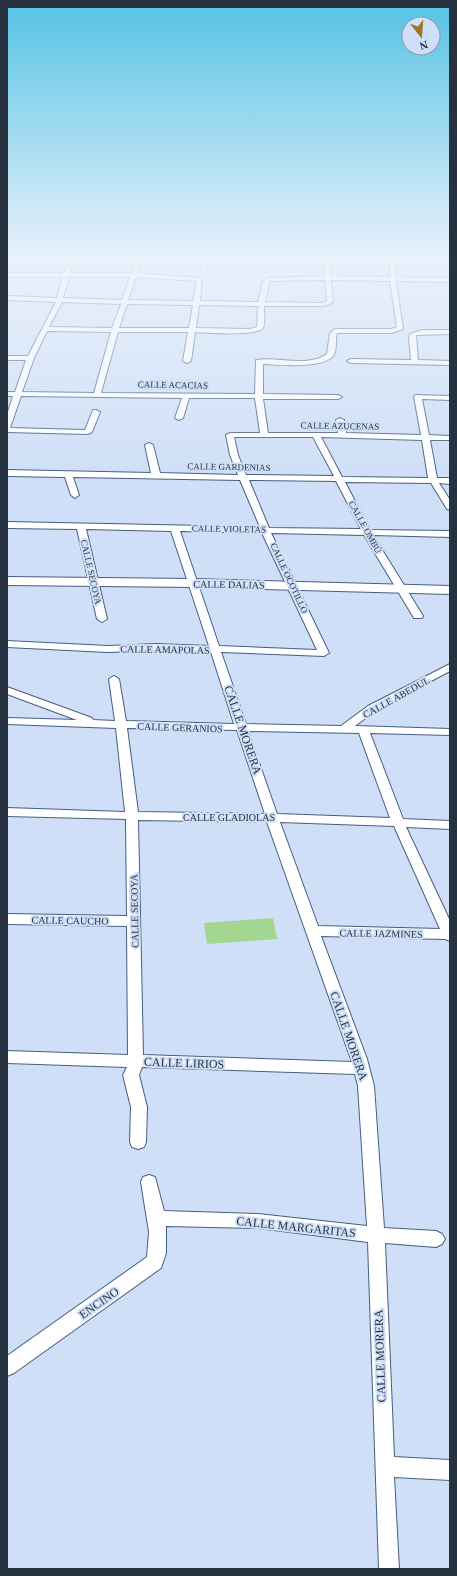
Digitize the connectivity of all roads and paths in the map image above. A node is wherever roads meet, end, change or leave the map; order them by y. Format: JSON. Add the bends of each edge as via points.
{"nodes":[{"id":1,"x":45,"y":329,"type":"joint"},
{"id":2,"x":258,"y":329,"type":"edge"},
{"id":3,"x":400,"y":329,"type":"edge"},
{"id":4,"x":115,"y":330,"type":"junction"},
{"id":5,"x":192,"y":331,"type":"junction"},
{"id":6,"x":450,"y":332,"type":"edge"},
{"id":7,"x":7,"y":358,"type":"edge"},
{"id":8,"x":30,"y":358,"type":"junction"},
{"id":9,"x":187,"y":361,"type":"dead end"},
{"id":10,"x":351,"y":361,"type":"dead end"},
{"id":11,"x":415,"y":362,"type":"junction"},
{"id":12,"x":450,"y":363,"type":"edge"},
{"id":13,"x":7,"y":394,"type":"edge"},
{"id":14,"x":19,"y":394,"type":"junction"},
{"id":15,"x":97,"y":394,"type":"junction"},
{"id":16,"x":186,"y":396,"type":"junction"},
{"id":17,"x":259,"y":397,"type":"junction"},
{"id":18,"x":338,"y":397,"type":"dead end"},
{"id":19,"x":450,"y":398,"type":"edge"},
{"id":20,"x":96,"y":412,"type":"dead end"},
{"id":21,"x":179,"y":418,"type":"dead end"},
{"id":22,"x":340,"y":420,"type":"dead end"},
{"id":23,"x":7,"y":426,"type":"edge"},
{"id":24,"x":7,"y":430,"type":"edge"},
{"id":25,"x":264,"y":435,"type":"junction"},
{"id":26,"x":316,"y":435,"type":"junction"},
{"id":27,"x":342,"y":435,"type":"junction"},
{"id":28,"x":230,"y":436,"type":"joint"},
{"id":29,"x":425,"y":437,"type":"junction"},
{"id":30,"x":450,"y":438,"type":"edge"},
{"id":31,"x":149,"y":445,"type":"dead end"},
{"id":32,"x":7,"y":473,"type":"edge"},
{"id":33,"x":68,"y":474,"type":"junction"},
{"id":34,"x":156,"y":476,"type":"junction"},
{"id":35,"x":244,"y":478,"type":"junction"},
{"id":36,"x":339,"y":479,"type":"junction"},
{"id":37,"x":433,"y":480,"type":"junction"},
{"id":38,"x":450,"y":481,"type":"edge"},
{"id":39,"x":75,"y":495,"type":"dead end"},
{"id":40,"x":450,"y":507,"type":"edge"},
{"id":41,"x":7,"y":525,"type":"edge"},
{"id":42,"x":81,"y":526,"type":"junction"},
{"id":43,"x":174,"y":528,"type":"junction"},
{"id":44,"x":265,"y":529,"type":"junction"},
{"id":45,"x":367,"y":532,"type":"junction"},
{"id":46,"x":450,"y":534,"type":"edge"},
{"id":47,"x":7,"y":581,"type":"edge"},
{"id":48,"x":92,"y":582,"type":"junction"},
{"id":49,"x":193,"y":583,"type":"junction"},
{"id":50,"x":292,"y":586,"type":"junction"},
{"id":51,"x":401,"y":589,"type":"junction"},
{"id":52,"x":450,"y":590,"type":"edge"},
{"id":53,"x":418,"y":616,"type":"dead end"},
{"id":54,"x":102,"y":619,"type":"dead end"},
{"id":55,"x":7,"y":644,"type":"edge"},
{"id":56,"x":215,"y":650,"type":"junction"},
{"id":57,"x":324,"y":653,"type":"joint"},
{"id":58,"x":449,"y":670,"type":"edge"},
{"id":59,"x":114,"y":679,"type":"dead end"},
{"id":60,"x":7,"y":690,"type":"edge"},
{"id":61,"x":7,"y":721,"type":"edge"},
{"id":62,"x":99,"y":724,"type":"junction"},
{"id":63,"x":121,"y":725,"type":"junction"},
{"id":64,"x":242,"y":728,"type":"junction"},
{"id":65,"x":344,"y":729,"type":"junction"},
{"id":66,"x":363,"y":730,"type":"junction"},
{"id":67,"x":450,"y":732,"type":"edge"},
{"id":68,"x":7,"y":812,"type":"edge"},
{"id":69,"x":132,"y":817,"type":"junction"},
{"id":70,"x":272,"y":818,"type":"junction"},
{"id":71,"x":398,"y":822,"type":"junction"},
{"id":72,"x":450,"y":825,"type":"edge"},
{"id":73,"x":7,"y":919,"type":"edge"},
{"id":74,"x":134,"y":921,"type":"junction"},
{"id":75,"x":313,"y":932,"type":"junction"},
{"id":76,"x":450,"y":934,"type":"edge"},
{"id":77,"x":7,"y":1057,"type":"edge"},
{"id":78,"x":136,"y":1062,"type":"junction"},
{"id":79,"x":362,"y":1068,"type":"junction"},
{"id":80,"x":138,"y":1142,"type":"dead end"},
{"id":81,"x":150,"y":1182,"type":"dead end"},
{"id":82,"x":156,"y":1220,"type":"junction"},
{"id":83,"x":376,"y":1235,"type":"junction"},
{"id":84,"x":436,"y":1239,"type":"dead end"},
{"id":85,"x":7,"y":1367,"type":"edge"},
{"id":86,"x":384,"y":1466,"type":"junction"},
{"id":87,"x":450,"y":1470,"type":"edge"},
{"id":88,"x":389,"y":1569,"type":"edge"}],
"edges":[{"from":1,"to":4,"type":"street"},
{"from":1,"to":8,"type":"street"},
{"from":2,"to":5,"type":"street"},
{"from":3,"to":17,"type":"street","via":[[334,332],[331,354],[322,360],[259,362]]},
{"from":4,"to":5,"type":"street"},
{"from":4,"to":15,"type":"street"},
{"from":5,"to":9,"type":"street"},
{"from":6,"to":11,"type":"street","via":[[413,334]]},
{"from":7,"to":8,"type":"street"},
{"from":8,"to":14,"type":"street"},
{"from":10,"to":11,"type":"street"},
{"from":11,"to":12,"type":"street"},
{"from":13,"to":14,"type":"street","name":"CALLE ACACIAS"},
{"from":14,"to":15,"type":"street","name":"CALLE ACACIAS"},
{"from":14,"to":23,"type":"street"},
{"from":15,"to":16,"type":"street","name":"CALLE ACACIAS"},
{"from":16,"to":17,"type":"street","name":"CALLE ACACIAS"},
{"from":16,"to":21,"type":"street"},
{"from":17,"to":18,"type":"street","name":"CALLE ACACIAS"},
{"from":17,"to":25,"type":"street"},
{"from":19,"to":29,"type":"street","via":[[418,397]]},
{"from":20,"to":24,"type":"street","via":[[88,432]]},
{"from":22,"to":27,"type":"street"},
{"from":25,"to":26,"type":"street","name":"CALLE AZUCENAS"},
{"from":25,"to":28,"type":"street","name":"CALLE AZUCENAS"},
{"from":26,"to":27,"type":"street","name":"CALLE AZUCENAS"},
{"from":26,"to":36,"type":"street","name":"CALLE OMBÚ"},
{"from":27,"to":29,"type":"street","name":"CALLE AZUCENAS"},
{"from":28,"to":35,"type":"street","name":"CALLE OCOTILLO","via":[[231,446]]},
{"from":29,"to":30,"type":"street","name":"CALLE AZUCENAS"},
{"from":29,"to":37,"type":"street"},
{"from":31,"to":34,"type":"street"},
{"from":32,"to":33,"type":"street","name":"CALLE GARDENIAS"},
{"from":33,"to":34,"type":"street","name":"CALLE GARDENIAS"},
{"from":33,"to":39,"type":"street"},
{"from":34,"to":35,"type":"street","name":"CALLE GARDENIAS"},
{"from":35,"to":36,"type":"street","name":"CALLE GARDENIAS"},
{"from":35,"to":44,"type":"street","name":"CALLE OCOTILLO"},
{"from":36,"to":37,"type":"street","name":"CALLE GARDENIAS"},
{"from":36,"to":45,"type":"street","name":"CALLE OMBÚ"},
{"from":37,"to":38,"type":"street","name":"CALLE GARDENIAS"},
{"from":37,"to":40,"type":"street"},
{"from":41,"to":42,"type":"street","name":"CALLE VIOLETAS"},
{"from":42,"to":43,"type":"street","name":"CALLE VIOLETAS"},
{"from":42,"to":48,"type":"street","name":"CALLE SECOYA"},
{"from":43,"to":44,"type":"street","name":"CALLE VIOLETAS"},
{"from":43,"to":49,"type":"street","name":"CALLE MORERA"},
{"from":44,"to":45,"type":"street","name":"CALLE VIOLETAS"},
{"from":44,"to":50,"type":"street","name":"CALLE OCOTILLO"},
{"from":45,"to":46,"type":"street","name":"CALLE VIOLETAS"},
{"from":45,"to":51,"type":"street","name":"CALLE OMBÚ"},
{"from":47,"to":48,"type":"street","name":"CALLE DALIAS"},
{"from":48,"to":49,"type":"street","name":"CALLE DALIAS"},
{"from":48,"to":54,"type":"street","name":"CALLE SECOYA"},
{"from":49,"to":50,"type":"street","name":"CALLE DALIAS"},
{"from":49,"to":56,"type":"street","name":"CALLE MORERA"},
{"from":50,"to":51,"type":"street","name":"CALLE DALIAS"},
{"from":50,"to":57,"type":"street","name":"CALLE OCOTILLO"},
{"from":51,"to":52,"type":"street","name":"CALLE DALIAS"},
{"from":51,"to":53,"type":"street","name":"CALLE OMBÚ"},
{"from":55,"to":56,"type":"street","name":"CALLE AMAPOLAS","via":[[108,649]]},
{"from":56,"to":57,"type":"street","name":"CALLE AMAPOLAS"},
{"from":56,"to":64,"type":"street","name":"CALLE MORERA"},
{"from":58,"to":65,"type":"street","name":"CALLE ABEDUL","via":[[372,708]]},
{"from":59,"to":63,"type":"street","name":"CALLE SECOYA"},
{"from":60,"to":62,"type":"street"},
{"from":61,"to":62,"type":"street","name":"CALLE GERANIOS"},
{"from":62,"to":63,"type":"street","name":"CALLE GERANIOS"},
{"from":63,"to":64,"type":"street","name":"CALLE GERANIOS"},
{"from":63,"to":69,"type":"street","name":"CALLE SECOYA"},
{"from":64,"to":65,"type":"street","name":"CALLE GERANIOS"},
{"from":64,"to":70,"type":"street","name":"CALLE MORERA"},
{"from":65,"to":66,"type":"street","name":"CALLE GERANIOS"},
{"from":66,"to":67,"type":"street","name":"CALLE GERANIOS"},
{"from":66,"to":71,"type":"street"},
{"from":68,"to":69,"type":"street","name":"CALLE GLADIOLAS"},
{"from":69,"to":70,"type":"street","name":"CALLE GLADIOLAS"},
{"from":69,"to":74,"type":"street","name":"CALLE SECOYA"},
{"from":70,"to":71,"type":"street","name":"CALLE GLADIOLAS"},
{"from":70,"to":75,"type":"street","name":"CALLE MORERA"},
{"from":71,"to":72,"type":"street","name":"CALLE GLADIOLAS"},
{"from":71,"to":76,"type":"street"},
{"from":73,"to":74,"type":"street","name":"CALLE CAUCHO"},
{"from":74,"to":78,"type":"street","name":"CALLE SECOYA"},
{"from":75,"to":76,"type":"street","name":"CALLE JAZMINES"},
{"from":75,"to":79,"type":"street","name":"CALLE MORERA"},
{"from":77,"to":78,"type":"street","name":"CALLE LIRIOS"},
{"from":78,"to":79,"type":"street","name":"CALLE LIRIOS"},
{"from":78,"to":80,"type":"street","name":"CALLE SECOYA","via":[[131,1075],[139,1107]]},
{"from":79,"to":83,"type":"street","name":"CALLE MORERA","via":[[366,1086]]},
{"from":81,"to":82,"type":"street"},
{"from":82,"to":83,"type":"street","name":"CALLE MARGARITAS","via":[[170,1218],[258,1221]]},
{"from":82,"to":85,"type":"street","name":"ENCINO","via":[[158,1253],[150,1267]]},
{"from":83,"to":84,"type":"street","name":"CALLE MARGARITAS"},
{"from":83,"to":86,"type":"street","name":"CALLE MORERA"},
{"from":86,"to":87,"type":"street"},
{"from":86,"to":88,"type":"street","name":"CALLE MORERA"}]}
